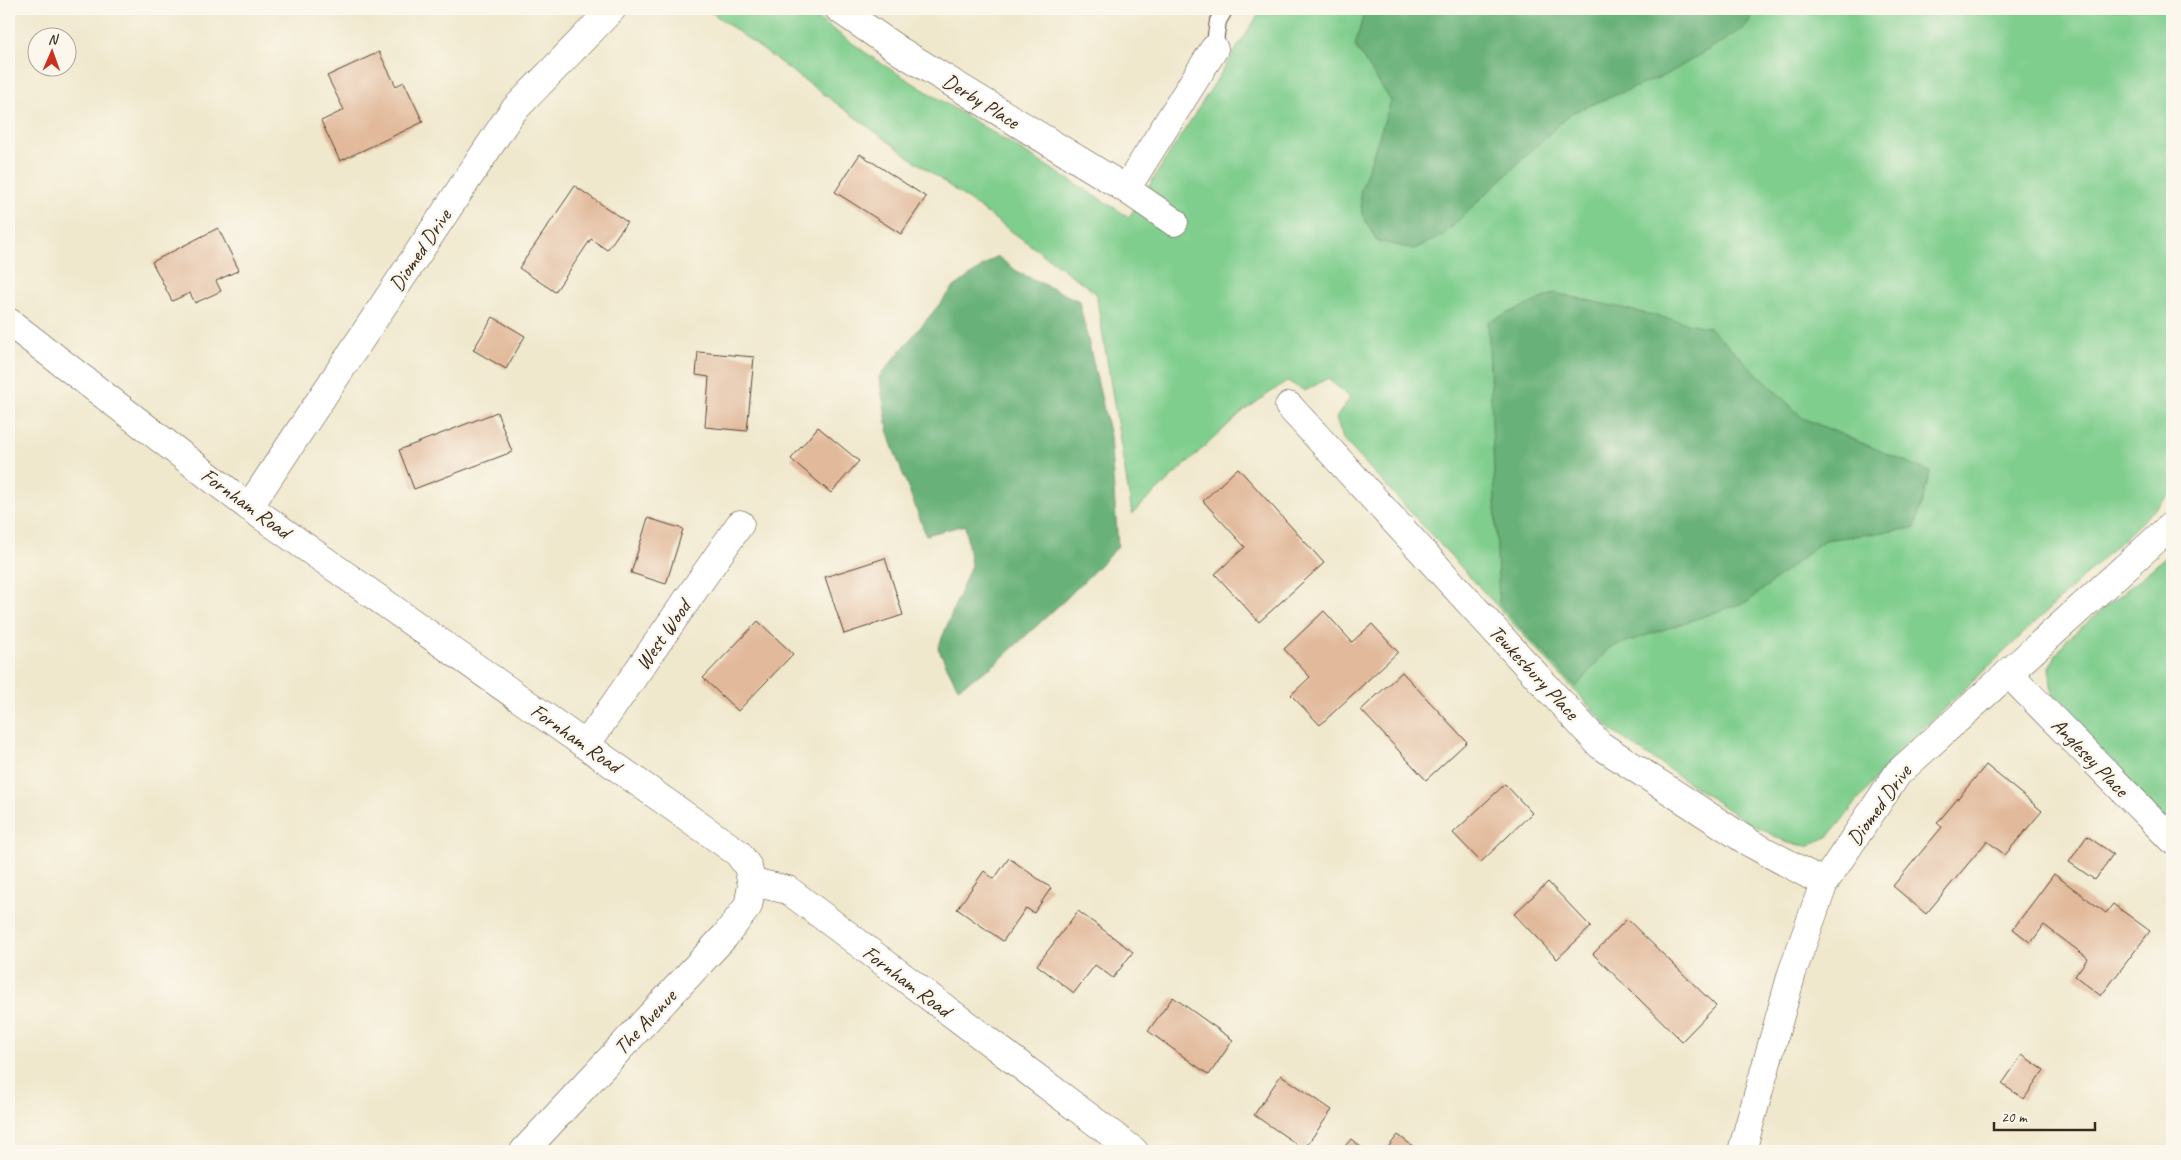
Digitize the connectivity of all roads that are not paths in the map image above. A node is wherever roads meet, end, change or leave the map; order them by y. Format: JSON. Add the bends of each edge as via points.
{"nodes":[{"id":1,"x":612,"y":9,"type":"edge"},
{"id":2,"x":839,"y":9,"type":"edge"},
{"id":3,"x":1226,"y":9,"type":"edge"},
{"id":4,"x":1214,"y":49,"type":"joint"},
{"id":5,"x":1126,"y":189,"type":"junction"},
{"id":6,"x":1174,"y":222,"type":"dead end"},
{"id":7,"x":9,"y":322,"type":"edge"},
{"id":8,"x":1289,"y":406,"type":"dead end"},
{"id":9,"x":249,"y":507,"type":"junction"},
{"id":10,"x":740,"y":524,"type":"dead end"},
{"id":11,"x":2172,"y":525,"type":"edge"},
{"id":12,"x":2008,"y":673,"type":"junction"},
{"id":13,"x":586,"y":745,"type":"junction"},
{"id":14,"x":2172,"y":840,"type":"edge"},
{"id":15,"x":1824,"y":883,"type":"junction"},
{"id":16,"x":752,"y":885,"type":"junction"},
{"id":17,"x":524,"y":1151,"type":"edge"},
{"id":18,"x":1134,"y":1151,"type":"edge"},
{"id":19,"x":1742,"y":1151,"type":"edge"}],
"edges":[{"from":1,"to":9,"type":"street","name":"Diomed Drive","via":[[512,112]]},
{"from":2,"to":5,"type":"street","name":"Derby Place","via":[[900,51]]},
{"from":3,"to":4,"type":"lane","via":[[1218,21]]},
{"from":4,"to":5,"type":"street"},
{"from":5,"to":6,"type":"street","name":"Derby Place"},
{"from":7,"to":9,"type":"street","name":"Fornham Road"},
{"from":8,"to":15,"type":"street","name":"Tewkesbury Place","via":[[1600,745],[1750,843]]},
{"from":9,"to":13,"type":"street","name":"Fornham Road"},
{"from":10,"to":13,"type":"street","name":"West Wood"},
{"from":11,"to":12,"type":"street","name":"Diomed Drive"},
{"from":12,"to":14,"type":"street","name":"Anglesey Place"},
{"from":12,"to":15,"type":"street","name":"Diomed Drive","via":[[1898,773]]},
{"from":13,"to":16,"type":"street","name":"Fornham Road","via":[[738,853],[748,867]]},
{"from":15,"to":19,"type":"street","name":"Diomed Drive","via":[[1792,973]]},
{"from":16,"to":17,"type":"street","name":"The Avenue","via":[[748,906],[725,936]]},
{"from":16,"to":18,"type":"street","name":"Fornham Road","via":[[788,890]]}]}
